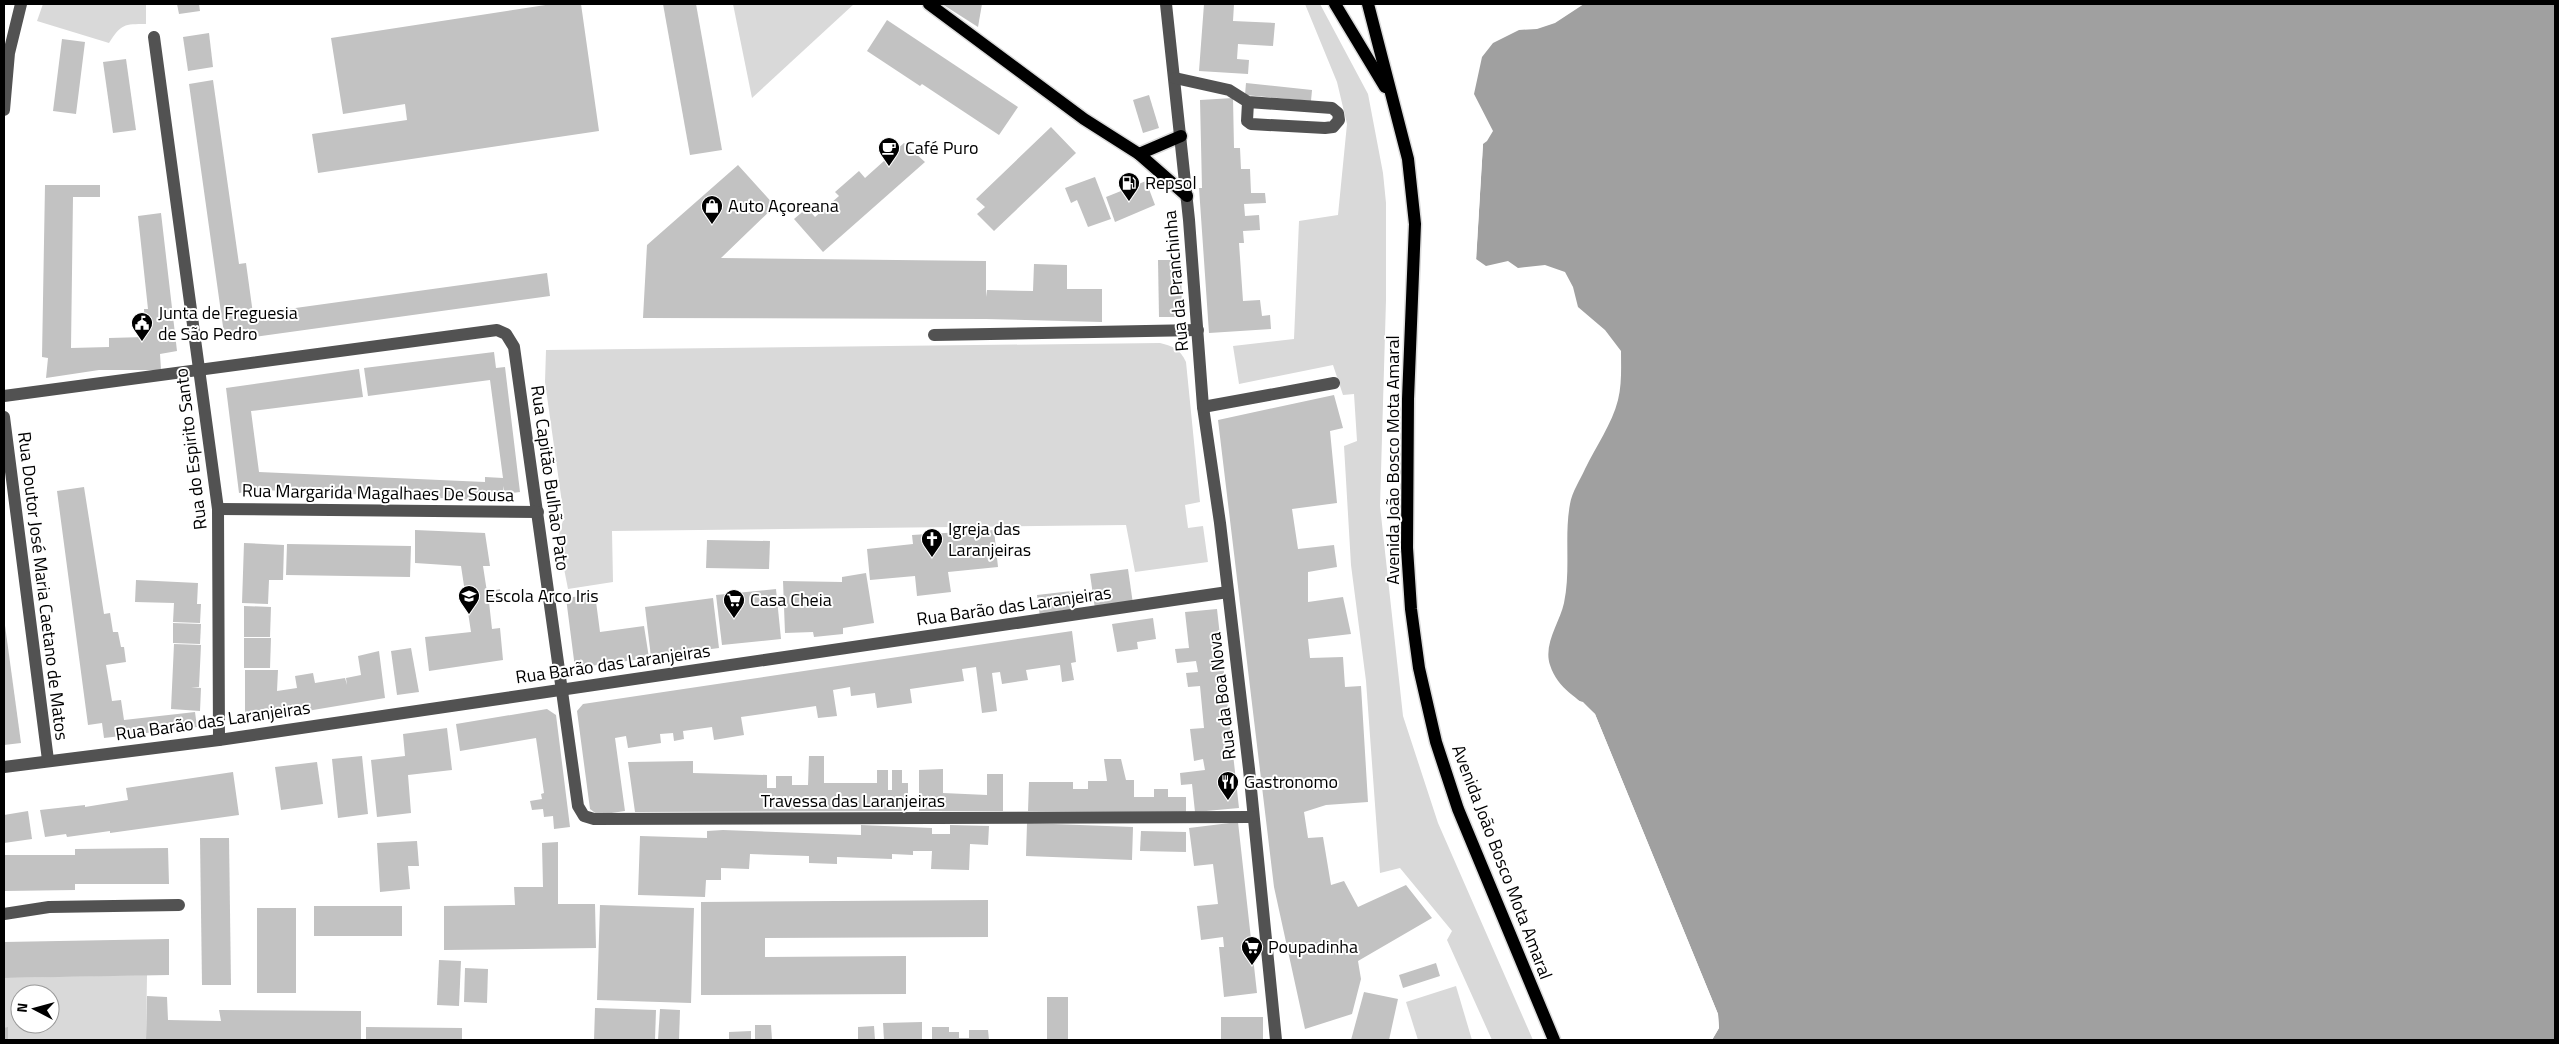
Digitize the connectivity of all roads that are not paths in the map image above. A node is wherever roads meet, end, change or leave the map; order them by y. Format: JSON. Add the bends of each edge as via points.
{"nodes":[{"id":1,"x":21,"y":4,"type":"edge"},
{"id":2,"x":929,"y":4,"type":"edge"},
{"id":3,"x":1166,"y":4,"type":"edge"},
{"id":4,"x":1336,"y":4,"type":"edge"},
{"id":5,"x":1369,"y":5,"type":"edge"},
{"id":6,"x":154,"y":37,"type":"dead end"},
{"id":7,"x":1175,"y":78,"type":"junction"},
{"id":8,"x":1392,"y":97,"type":"junction"},
{"id":9,"x":1248,"y":102,"type":"junction"},
{"id":10,"x":4,"y":110,"type":"edge"},
{"id":11,"x":1181,"y":136,"type":"junction"},
{"id":12,"x":1139,"y":154,"type":"junction"},
{"id":13,"x":1186,"y":196,"type":"junction"},
{"id":14,"x":1198,"y":330,"type":"junction"},
{"id":15,"x":934,"y":335,"type":"dead end"},
{"id":16,"x":200,"y":372,"type":"junction"},
{"id":17,"x":1334,"y":383,"type":"dead end"},
{"id":18,"x":4,"y":396,"type":"edge"},
{"id":19,"x":1203,"y":407,"type":"junction"},
{"id":20,"x":4,"y":417,"type":"edge"},
{"id":21,"x":218,"y":509,"type":"junction"},
{"id":22,"x":538,"y":512,"type":"junction"},
{"id":23,"x":1228,"y":592,"type":"junction"},
{"id":24,"x":562,"y":690,"type":"junction"},
{"id":25,"x":219,"y":740,"type":"junction"},
{"id":26,"x":48,"y":760,"type":"junction"},
{"id":27,"x":4,"y":767,"type":"edge"},
{"id":28,"x":1252,"y":817,"type":"junction"},
{"id":29,"x":179,"y":905,"type":"dead end"},
{"id":30,"x":4,"y":914,"type":"edge"},
{"id":31,"x":1276,"y":1040,"type":"edge"},
{"id":32,"x":1554,"y":1040,"type":"edge"}],
"edges":[{"from":1,"to":10,"type":"street","via":[[9,53]]},
{"from":2,"to":12,"type":"main road","via":[[1084,119]]},
{"from":3,"to":7,"type":"street","name":"Rua da Pranchinha"},
{"from":4,"to":8,"type":"main road","name":"Avenida João Bosco Mota Amaral"},
{"from":5,"to":8,"type":"main road","name":"Avenida João Bosco Mota Amaral"},
{"from":6,"to":16,"type":"street","name":"Rua do Espirito Santo"},
{"from":7,"to":9,"type":"street","via":[[1229,90]]},
{"from":7,"to":11,"type":"street","name":"Rua da Pranchinha"},
{"from":8,"to":32,"type":"main road","name":"Avenida João Bosco Mota Amaral","via":[[1408,159],[1415,224],[1408,399],[1407,548],[1419,668],[1436,742],[1458,808]]},
{"from":9,"to":9,"type":"street","via":[[1332,108],[1338,113],[1339,120],[1333,127],[1325,128],[1251,124],[1247,121]]},
{"from":11,"to":12,"type":"main road"},
{"from":11,"to":13,"type":"street","name":"Rua da Pranchinha"},
{"from":12,"to":13,"type":"main road"},
{"from":13,"to":14,"type":"street","name":"Rua da Pranchinha"},
{"from":14,"to":15,"type":"street"},
{"from":14,"to":19,"type":"street","name":"Rua da Pranchinha"},
{"from":16,"to":18,"type":"street"},
{"from":16,"to":21,"type":"street","name":"Rua do Espirito Santo"},
{"from":16,"to":22,"type":"street","name":"Rua Capitão Bulhão Pato","via":[[498,330],[506,334],[514,347]]},
{"from":17,"to":19,"type":"street"},
{"from":19,"to":23,"type":"street","name":"Rua da Boa Nova"},
{"from":20,"to":26,"type":"street","name":"Rua Doutor José Maria Caetano de Matos"},
{"from":21,"to":22,"type":"street","name":"Rua Margarida Magalhaes De Sousa"},
{"from":21,"to":25,"type":"street","name":"Rua do Espirito Santo"},
{"from":22,"to":24,"type":"street","name":"Rua Capitão Bulhão Pato"},
{"from":23,"to":24,"type":"street","name":"Rua Barão das Laranjeiras"},
{"from":23,"to":28,"type":"street","name":"Rua da Boa Nova"},
{"from":24,"to":25,"type":"street","name":"Rua Barão das Laranjeiras"},
{"from":24,"to":28,"type":"street","name":"Travessa das Laranjeiras","via":[[578,806],[584,816],[594,820]]},
{"from":25,"to":26,"type":"street","name":"Rua Barão das Laranjeiras"},
{"from":26,"to":27,"type":"street","name":"Rua Barão das Laranjeiras"},
{"from":28,"to":31,"type":"street","name":"Rua da Boa Nova"},
{"from":29,"to":30,"type":"street","via":[[49,907]]}]}
